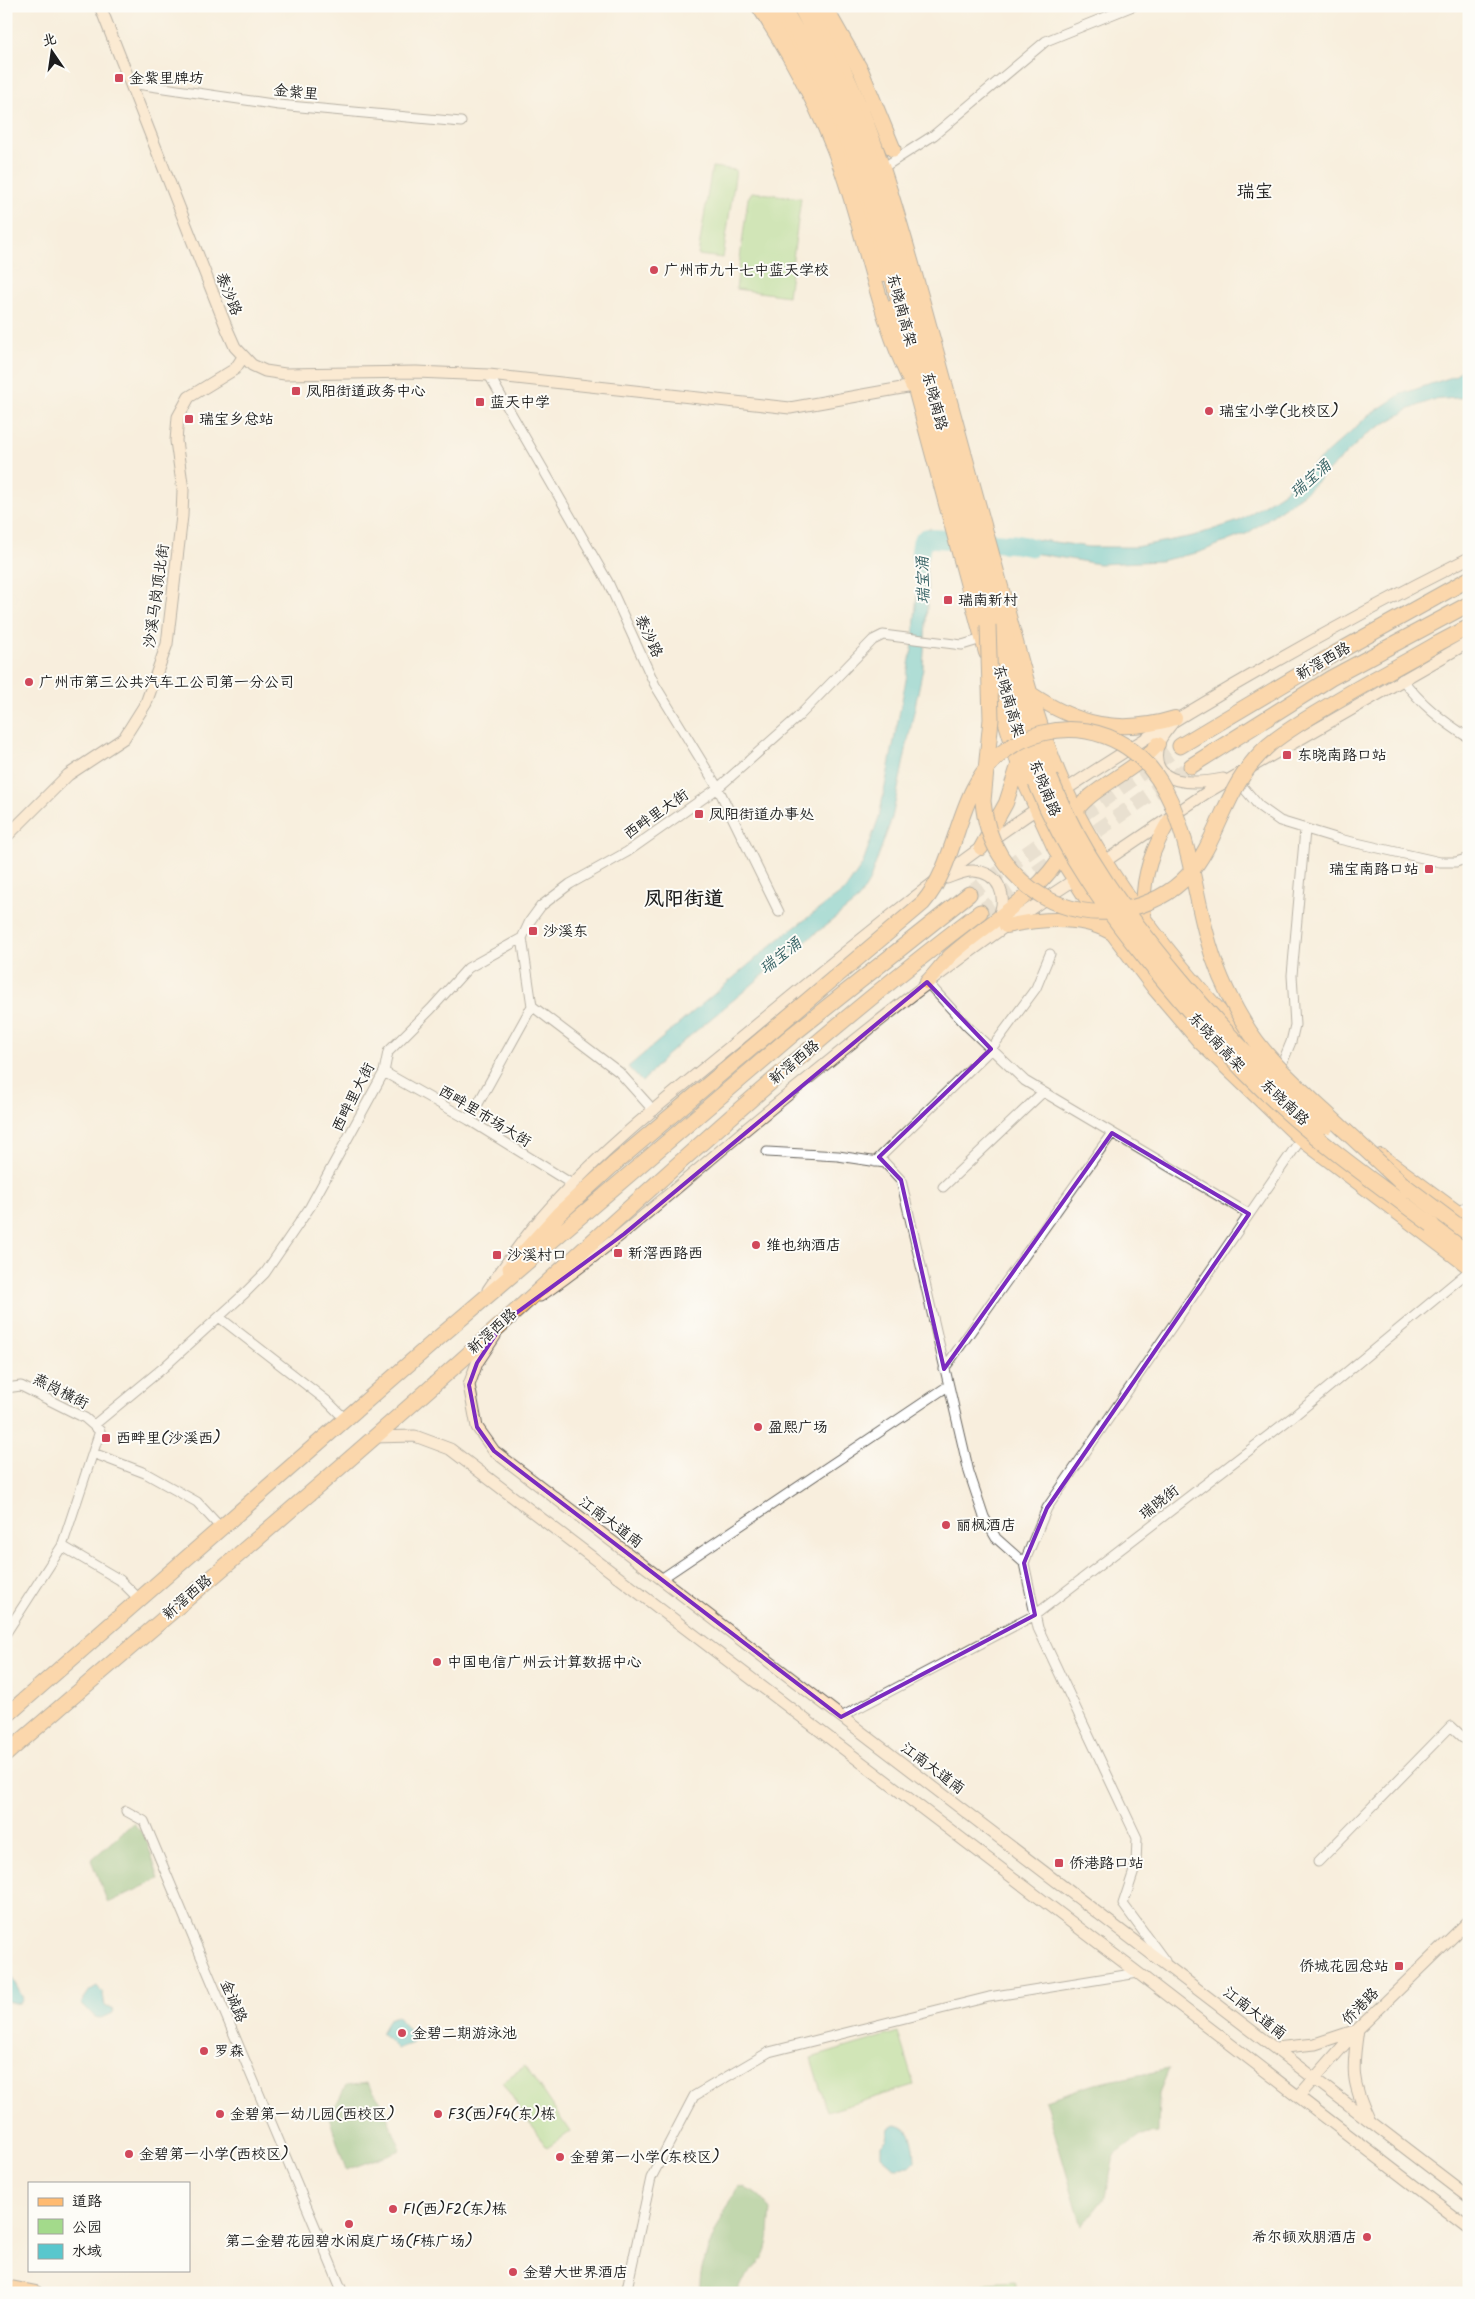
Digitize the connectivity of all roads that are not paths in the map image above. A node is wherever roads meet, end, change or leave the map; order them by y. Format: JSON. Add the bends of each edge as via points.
{"nodes":[{"id":1,"x":100,"y":6,"type":"edge"},
{"id":2,"x":759,"y":6,"type":"edge"},
{"id":3,"x":772,"y":6,"type":"edge"},
{"id":4,"x":782,"y":6,"type":"edge"},
{"id":5,"x":800,"y":6,"type":"edge"},
{"id":6,"x":809,"y":6,"type":"edge"},
{"id":7,"x":824,"y":6,"type":"edge"},
{"id":8,"x":1133,"y":6,"type":"edge"},
{"id":9,"x":130,"y":84,"type":"junction"},
{"id":10,"x":461,"y":122,"type":"dead end"},
{"id":11,"x":893,"y":148,"type":"dead end"},
{"id":12,"x":884,"y":167,"type":"junction"},
{"id":13,"x":243,"y":357,"type":"junction"},
{"id":14,"x":489,"y":375,"type":"junction"},
{"id":15,"x":914,"y":386,"type":"junction"},
{"id":16,"x":1469,"y":558,"type":"edge"},
{"id":17,"x":1469,"y":579,"type":"edge"},
{"id":18,"x":1469,"y":604,"type":"edge"},
{"id":19,"x":1469,"y":627,"type":"edge"},
{"id":20,"x":985,"y":632,"type":"junction"},
{"id":21,"x":1469,"y":642,"type":"edge"},
{"id":22,"x":1402,"y":679,"type":"junction"},
{"id":23,"x":1030,"y":693,"type":"junction"},
{"id":24,"x":1175,"y":718,"type":"junction"},
{"id":25,"x":1469,"y":738,"type":"edge"},
{"id":26,"x":1158,"y":744,"type":"junction"},
{"id":27,"x":1180,"y":746,"type":"tunnel mouth"},
{"id":28,"x":1018,"y":766,"type":"junction"},
{"id":29,"x":1191,"y":766,"type":"tunnel mouth"},
{"id":30,"x":1234,"y":776,"type":"junction"},
{"id":31,"x":718,"y":788,"type":"junction"},
{"id":32,"x":1065,"y":790,"type":"junction"},
{"id":33,"x":1035,"y":810,"type":"junction"},
{"id":34,"x":1076,"y":810,"type":"junction"},
{"id":35,"x":1173,"y":815,"type":"junction"},
{"id":36,"x":1306,"y":830,"type":"junction"},
{"id":37,"x":6,"y":837,"type":"edge"},
{"id":38,"x":981,"y":848,"type":"junction"},
{"id":39,"x":1060,"y":858,"type":"junction"},
{"id":40,"x":1469,"y":858,"type":"edge"},
{"id":41,"x":1105,"y":861,"type":"junction"},
{"id":42,"x":1074,"y":880,"type":"junction"},
{"id":43,"x":932,"y":884,"type":"junction"},
{"id":44,"x":969,"y":894,"type":"tunnel mouth"},
{"id":45,"x":778,"y":912,"type":"dead end"},
{"id":46,"x":980,"y":912,"type":"tunnel mouth"},
{"id":47,"x":1145,"y":918,"type":"junction"},
{"id":48,"x":1002,"y":922,"type":"junction"},
{"id":49,"x":1115,"y":935,"type":"junction"},
{"id":50,"x":522,"y":938,"type":"junction"},
{"id":51,"x":1050,"y":954,"type":"dead end"},
{"id":52,"x":928,"y":982,"type":"junction"},
{"id":53,"x":532,"y":1006,"type":"junction"},
{"id":54,"x":991,"y":1049,"type":"junction"},
{"id":55,"x":384,"y":1072,"type":"junction"},
{"id":56,"x":1278,"y":1073,"type":"junction"},
{"id":57,"x":1043,"y":1092,"type":"junction"},
{"id":58,"x":654,"y":1111,"type":"junction"},
{"id":59,"x":469,"y":1120,"type":"junction"},
{"id":60,"x":1112,"y":1133,"type":"junction"},
{"id":61,"x":1300,"y":1139,"type":"junction"},
{"id":62,"x":767,"y":1152,"type":"dead end"},
{"id":63,"x":875,"y":1162,"type":"junction"},
{"id":64,"x":572,"y":1184,"type":"junction"},
{"id":65,"x":943,"y":1187,"type":"dead end"},
{"id":66,"x":1408,"y":1188,"type":"junction"},
{"id":67,"x":1465,"y":1213,"type":"edge"},
{"id":68,"x":1249,"y":1214,"type":"junction"},
{"id":69,"x":1469,"y":1234,"type":"edge"},
{"id":70,"x":1469,"y":1252,"type":"edge"},
{"id":71,"x":1469,"y":1267,"type":"edge"},
{"id":72,"x":1469,"y":1271,"type":"edge"},
{"id":73,"x":480,"y":1303,"type":"junction"},
{"id":74,"x":219,"y":1317,"type":"junction"},
{"id":75,"x":504,"y":1322,"type":"junction"},
{"id":76,"x":944,"y":1369,"type":"junction"},
{"id":77,"x":948,"y":1386,"type":"junction"},
{"id":78,"x":6,"y":1388,"type":"edge"},
{"id":79,"x":346,"y":1420,"type":"junction"},
{"id":80,"x":97,"y":1428,"type":"junction"},
{"id":81,"x":373,"y":1437,"type":"junction"},
{"id":82,"x":93,"y":1453,"type":"junction"},
{"id":83,"x":222,"y":1528,"type":"junction"},
{"id":84,"x":62,"y":1546,"type":"junction"},
{"id":85,"x":1024,"y":1563,"type":"junction"},
{"id":86,"x":662,"y":1579,"type":"junction"},
{"id":87,"x":139,"y":1600,"type":"junction"},
{"id":88,"x":1035,"y":1615,"type":"junction"},
{"id":89,"x":6,"y":1633,"type":"edge"},
{"id":90,"x":6,"y":1716,"type":"edge"},
{"id":91,"x":841,"y":1716,"type":"junction"},
{"id":92,"x":1469,"y":1743,"type":"edge"},
{"id":93,"x":6,"y":1754,"type":"edge"},
{"id":94,"x":126,"y":1811,"type":"dead end"},
{"id":95,"x":1318,"y":1862,"type":"dead end"},
{"id":96,"x":1469,"y":1921,"type":"edge"},
{"id":97,"x":1166,"y":1964,"type":"junction"},
{"id":98,"x":1138,"y":1973,"type":"junction"},
{"id":99,"x":1358,"y":2029,"type":"junction"},
{"id":100,"x":1275,"y":2048,"type":"junction"},
{"id":101,"x":1314,"y":2078,"type":"junction"},
{"id":102,"x":1299,"y":2096,"type":"junction"},
{"id":103,"x":1370,"y":2121,"type":"junction"},
{"id":104,"x":1469,"y":2196,"type":"edge"},
{"id":105,"x":1469,"y":2228,"type":"edge"},
{"id":106,"x":6,"y":2287,"type":"edge"},
{"id":107,"x":36,"y":2293,"type":"edge"},
{"id":108,"x":343,"y":2293,"type":"edge"},
{"id":109,"x":626,"y":2293,"type":"edge"}],
"edges":[{"from":1,"to":9,"type":"main road","name":"泰沙路"},
{"from":2,"to":15,"type":"highway","via":[[790,56],[826,130],[842,172],[889,330]]},
{"from":3,"to":15,"type":"main road","name":"东晓南路","via":[[814,78],[844,146],[866,211]]},
{"from":4,"to":20,"type":"highway","name":"东晓南高架","via":[[824,79],[865,178]]},
{"from":5,"to":66,"type":"highway","name":"东晓南高架","bridge":true,"via":[[839,79],[878,173],[1024,702],[1050,778],[1071,826],[1108,887],[1222,1028],[1302,1105]]},
{"from":6,"to":12,"type":"main road","name":"东晓南路","via":[[847,75]]},
{"from":7,"to":11,"type":"highway","via":[[861,72]]},
{"from":8,"to":12,"type":"street","via":[[1046,41],[941,129]]},
{"from":9,"to":10,"type":"street","name":"金紫里","via":[[279,105]]},
{"from":9,"to":13,"type":"main road","name":"泰沙路","via":[[227,330]]},
{"from":12,"to":23,"type":"main road","name":"东晓南路"},
{"from":13,"to":14,"type":"main road","name":"泰沙路","via":[[264,372],[285,374],[425,372]]},
{"from":13,"to":37,"type":"main road","name":"沙溪马岗顶北街","via":[[235,369],[189,397],[178,417],[176,441],[183,490],[181,526],[167,644],[146,704],[124,738],[68,775]]},
{"from":14,"to":15,"type":"main road","name":"泰沙路","via":[[790,408]]},
{"from":14,"to":31,"type":"street","name":"泰沙路","via":[[608,582],[655,685]]},
{"from":15,"to":20,"type":"main road","name":"东晓南路"},
{"from":16,"to":24,"type":"main road","via":[[1375,606]]},
{"from":17,"to":27,"type":"highway","name":"新滘西路"},
{"from":18,"to":29,"type":"highway","name":"新滘西路","via":[[1331,678]]},
{"from":19,"to":20,"type":"highway","bridge":true,"via":[[1310,717],[1270,744],[1237,783],[1206,853],[1187,878],[1165,895],[1136,908],[1102,912],[1073,909],[1034,891],[1010,870],[993,842],[983,801],[990,719]]},
{"from":20,"to":28,"type":"main road","name":"东晓南路"},
{"from":20,"to":31,"type":"street","name":"西畔里大街","via":[[962,645],[883,635],[873,640],[798,717]]},
{"from":20,"to":70,"type":"highway","name":"东晓南高架","bridge":true,"via":[[1017,731],[1048,812],[1079,870],[1129,939],[1210,1036],[1277,1104],[1370,1179]]},
{"from":21,"to":22,"type":"main road"},
{"from":22,"to":25,"type":"street","via":[[1414,696],[1441,720]]},
{"from":22,"to":30,"type":"main road"},
{"from":23,"to":24,"type":"main road","via":[[1052,708],[1072,716],[1116,726],[1140,727]]},
{"from":23,"to":32,"type":"main road","name":"东晓南路"},
{"from":24,"to":26,"type":"main road"},
{"from":24,"to":32,"type":"main road"},
{"from":26,"to":30,"type":"main road","via":[[1159,765],[1174,780],[1193,784]]},
{"from":26,"to":34,"type":"main road","via":[[1137,766]]},
{"from":28,"to":33,"type":"main road","name":"东晓南路"},
{"from":28,"to":38,"type":"main road","via":[[1006,803]]},
{"from":30,"to":35,"type":"main road"},
{"from":30,"to":36,"type":"street","via":[[1260,806],[1280,821]]},
{"from":31,"to":45,"type":"street","name":"泰沙路"},
{"from":31,"to":50,"type":"street","name":"西畔里大街","via":[[627,852],[570,884],[541,906]]},
{"from":32,"to":33,"type":"main road"},
{"from":32,"to":34,"type":"main road","name":"东晓南路"},
{"from":32,"to":39,"type":"main road","via":[[1067,837]]},
{"from":33,"to":38,"type":"main road"},
{"from":33,"to":39,"type":"main road","name":"东晓南路"},
{"from":34,"to":41,"type":"main road","name":"东晓南路"},
{"from":34,"to":42,"type":"main road","via":[[1071,819],[1070,841]]},
{"from":35,"to":41,"type":"main road"},
{"from":35,"to":47,"type":"main road","via":[[1156,843],[1147,872],[1143,896]]},
{"from":36,"to":40,"type":"street","via":[[1440,862]]},
{"from":36,"to":56,"type":"street","via":[[1292,975],[1295,1025]]},
{"from":38,"to":43,"type":"main road"},
{"from":39,"to":42,"type":"main road","name":"东晓南路"},
{"from":39,"to":48,"type":"main road"},
{"from":41,"to":42,"type":"main road"},
{"from":41,"to":47,"type":"main road","name":"东晓南路"},
{"from":42,"to":48,"type":"main road"},
{"from":42,"to":49,"type":"main road","name":"东晓南路"},
{"from":43,"to":48,"type":"main road","via":[[972,870],[987,874],[1001,889]]},
{"from":43,"to":58,"type":"main road"},
{"from":44,"to":73,"type":"highway","name":"新滘西路","via":[[792,1035]]},
{"from":46,"to":75,"type":"highway","name":"新滘西路","via":[[741,1106]]},
{"from":47,"to":49,"type":"main road","via":[[1134,916],[1125,920],[1116,928]]},
{"from":47,"to":56,"type":"main road","name":"东晓南路","via":[[1207,996]]},
{"from":48,"to":49,"type":"main road","via":[[1066,921],[1094,925]]},
{"from":48,"to":52,"type":"main road","via":[[948,957]]},
{"from":49,"to":61,"type":"main road","name":"东晓南路","via":[[1200,1042]]},
{"from":50,"to":53,"type":"street"},
{"from":50,"to":55,"type":"street","name":"西畔里大街","via":[[468,968],[388,1052]]},
{"from":51,"to":54,"type":"street","via":[[1036,988]]},
{"from":52,"to":54,"type":"street"},
{"from":52,"to":75,"type":"main road","via":[[606,1248]]},
{"from":53,"to":58,"type":"street","via":[[619,1072]]},
{"from":53,"to":59,"type":"street"},
{"from":54,"to":57,"type":"street","via":[[1025,1081]]},
{"from":54,"to":63,"type":"street"},
{"from":55,"to":59,"type":"street","name":"西畔里市场大街"},
{"from":55,"to":74,"type":"street","name":"西畔里大街","via":[[310,1207],[287,1242],[265,1272]]},
{"from":56,"to":67,"type":"main road","name":"东晓南路","via":[[1360,1140]]},
{"from":57,"to":60,"type":"street"},
{"from":57,"to":65,"type":"street"},
{"from":58,"to":64,"type":"main road"},
{"from":59,"to":64,"type":"street","name":"西畔里市场大街"},
{"from":60,"to":68,"type":"street"},
{"from":60,"to":76,"type":"street"},
{"from":61,"to":68,"type":"street"},
{"from":61,"to":71,"type":"main road","name":"东晓南路"},
{"from":62,"to":63,"type":"street","via":[[838,1156]]},
{"from":63,"to":76,"type":"street","via":[[885,1163],[901,1180]]},
{"from":64,"to":73,"type":"main road","via":[[520,1243]]},
{"from":66,"to":69,"type":"highway","name":"东晓南高架","bridge":true},
{"from":66,"to":73,"type":"highway","bridge":true,"via":[[1279,1069],[1244,1022],[1220,976],[1210,948],[1180,824],[1169,796],[1154,772],[1135,753],[1096,733],[1068,729],[1051,731],[1025,739],[992,762],[970,794],[945,868],[923,903],[614,1164],[543,1231]]},
{"from":68,"to":85,"type":"street","via":[[1046,1508]]},
{"from":72,"to":88,"type":"street","name":"瑞晓街","via":[[1295,1415]]},
{"from":73,"to":79,"type":"highway","name":"新滘西路"},
{"from":74,"to":79,"type":"street","via":[[327,1401]]},
{"from":74,"to":80,"type":"street","name":"西畔里大街"},
{"from":75,"to":81,"type":"highway","name":"新滘西路"},
{"from":75,"to":86,"type":"main road","name":"江南大道南","via":[[477,1363],[469,1385],[477,1427],[483,1438],[494,1451]]},
{"from":76,"to":77,"type":"street"},
{"from":77,"to":85,"type":"street","via":[[969,1472],[984,1517],[996,1538]]},
{"from":77,"to":86,"type":"street"},
{"from":78,"to":80,"type":"street","name":"燕岗横街","via":[[21,1386],[85,1418]]},
{"from":79,"to":83,"type":"highway","name":"新滘西路"},
{"from":80,"to":82,"type":"street"},
{"from":81,"to":93,"type":"highway","name":"新滘西路"},
{"from":81,"to":98,"type":"main road","via":[[415,1436],[450,1449]]},
{"from":82,"to":83,"type":"street","via":[[145,1473],[197,1502]]},
{"from":82,"to":84,"type":"street"},
{"from":83,"to":87,"type":"highway","name":"新滘西路"},
{"from":84,"to":87,"type":"street","via":[[120,1580]]},
{"from":84,"to":89,"type":"street"},
{"from":85,"to":88,"type":"street"},
{"from":86,"to":91,"type":"main road","name":"江南大道南"},
{"from":87,"to":90,"type":"highway","name":"新滘西路"},
{"from":88,"to":91,"type":"street","name":"瑞晓街"},
{"from":88,"to":97,"type":"street","via":[[1038,1628],[1137,1838],[1136,1865],[1123,1904]]},
{"from":91,"to":97,"type":"main road","name":"江南大道南"},
{"from":92,"to":95,"type":"street","via":[[1451,1726]]},
{"from":94,"to":108,"type":"street","name":"金诚路","via":[[144,1821]]},
{"from":96,"to":99,"type":"main road","name":"侨港路"},
{"from":97,"to":100,"type":"main road","name":"江南大道南"},
{"from":98,"to":102,"type":"main road"},
{"from":98,"to":109,"type":"street","via":[[989,1997],[769,2052],[694,2096],[651,2178]]},
{"from":99,"to":100,"type":"main road","via":[[1315,2044]]},
{"from":99,"to":101,"type":"main road","name":"侨港路"},
{"from":99,"to":103,"type":"main road","via":[[1353,2080]]},
{"from":100,"to":101,"type":"main road","name":"江南大道南"},
{"from":101,"to":102,"type":"main road","name":"侨港路"},
{"from":101,"to":103,"type":"main road","name":"江南大道南"},
{"from":102,"to":105,"type":"main road"},
{"from":103,"to":104,"type":"main road","name":"江南大道南"},
{"from":106,"to":107,"type":"main road"}]}
